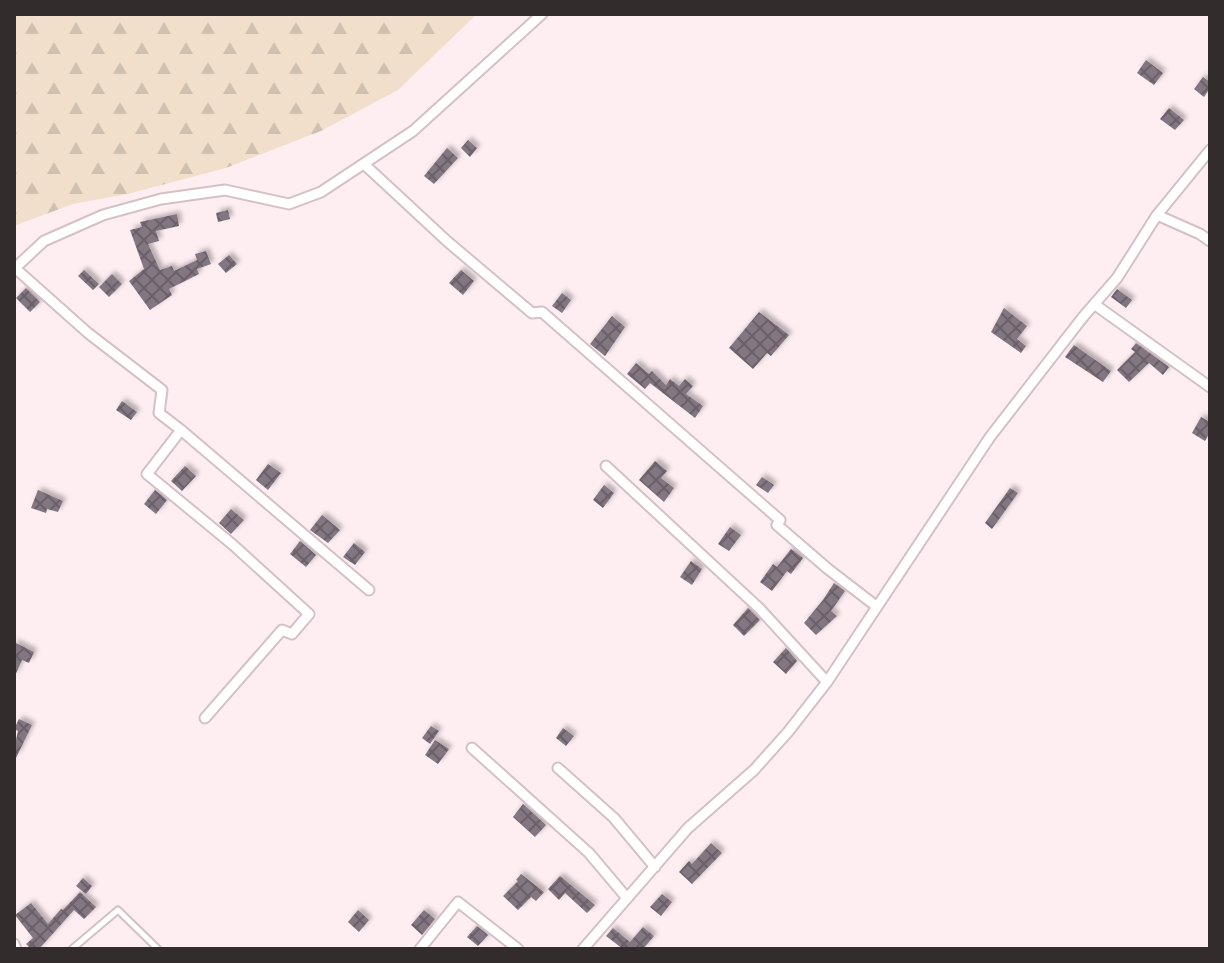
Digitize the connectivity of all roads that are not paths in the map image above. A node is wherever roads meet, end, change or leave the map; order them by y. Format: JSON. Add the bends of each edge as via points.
{"nodes":[{"id":1,"x":542,"y":14,"type":"edge"},
{"id":2,"x":1210,"y":150,"type":"edge"},
{"id":3,"x":365,"y":165,"type":"junction"},
{"id":4,"x":1157,"y":215,"type":"junction"},
{"id":5,"x":1210,"y":241,"type":"edge"},
{"id":6,"x":14,"y":269,"type":"edge"},
{"id":7,"x":1094,"y":304,"type":"junction"},
{"id":8,"x":1210,"y":387,"type":"edge"},
{"id":9,"x":181,"y":430,"type":"junction"},
{"id":10,"x":606,"y":466,"type":"dead end"},
{"id":11,"x":369,"y":590,"type":"dead end"},
{"id":12,"x":876,"y":606,"type":"junction"},
{"id":13,"x":827,"y":682,"type":"junction"},
{"id":14,"x":205,"y":718,"type":"dead end"},
{"id":15,"x":472,"y":748,"type":"dead end"},
{"id":16,"x":558,"y":768,"type":"dead end"},
{"id":17,"x":655,"y":867,"type":"junction"},
{"id":18,"x":627,"y":898,"type":"junction"},
{"id":19,"x":72,"y":949,"type":"edge"},
{"id":20,"x":158,"y":949,"type":"edge"},
{"id":21,"x":420,"y":949,"type":"edge"},
{"id":22,"x":518,"y":949,"type":"edge"},
{"id":23,"x":583,"y":949,"type":"edge"}],
"edges":[{"from":1,"to":3,"type":"street","via":[[413,131]]},
{"from":2,"to":4,"type":"street"},
{"from":3,"to":6,"type":"street","via":[[289,204],[225,190],[161,199],[103,215],[44,241]]},
{"from":3,"to":12,"type":"street","via":[[532,313],[542,312],[780,520],[777,525]]},
{"from":4,"to":5,"type":"street"},
{"from":4,"to":7,"type":"street"},
{"from":6,"to":9,"type":"street","via":[[162,390],[159,413]]},
{"from":7,"to":8,"type":"street"},
{"from":7,"to":12,"type":"street","via":[[990,437]]},
{"from":9,"to":11,"type":"street"},
{"from":9,"to":14,"type":"street","via":[[147,474],[309,614],[292,634],[282,630]]},
{"from":10,"to":13,"type":"street","via":[[759,608]]},
{"from":12,"to":13,"type":"street"},
{"from":13,"to":17,"type":"street","via":[[754,770],[688,828]]},
{"from":15,"to":18,"type":"street","via":[[589,853]]},
{"from":16,"to":17,"type":"street","via":[[614,818]]},
{"from":17,"to":18,"type":"street"},
{"from":18,"to":23,"type":"street"},
{"from":19,"to":20,"type":"lane","via":[[118,910]]},
{"from":21,"to":22,"type":"street","via":[[458,902]]}]}
